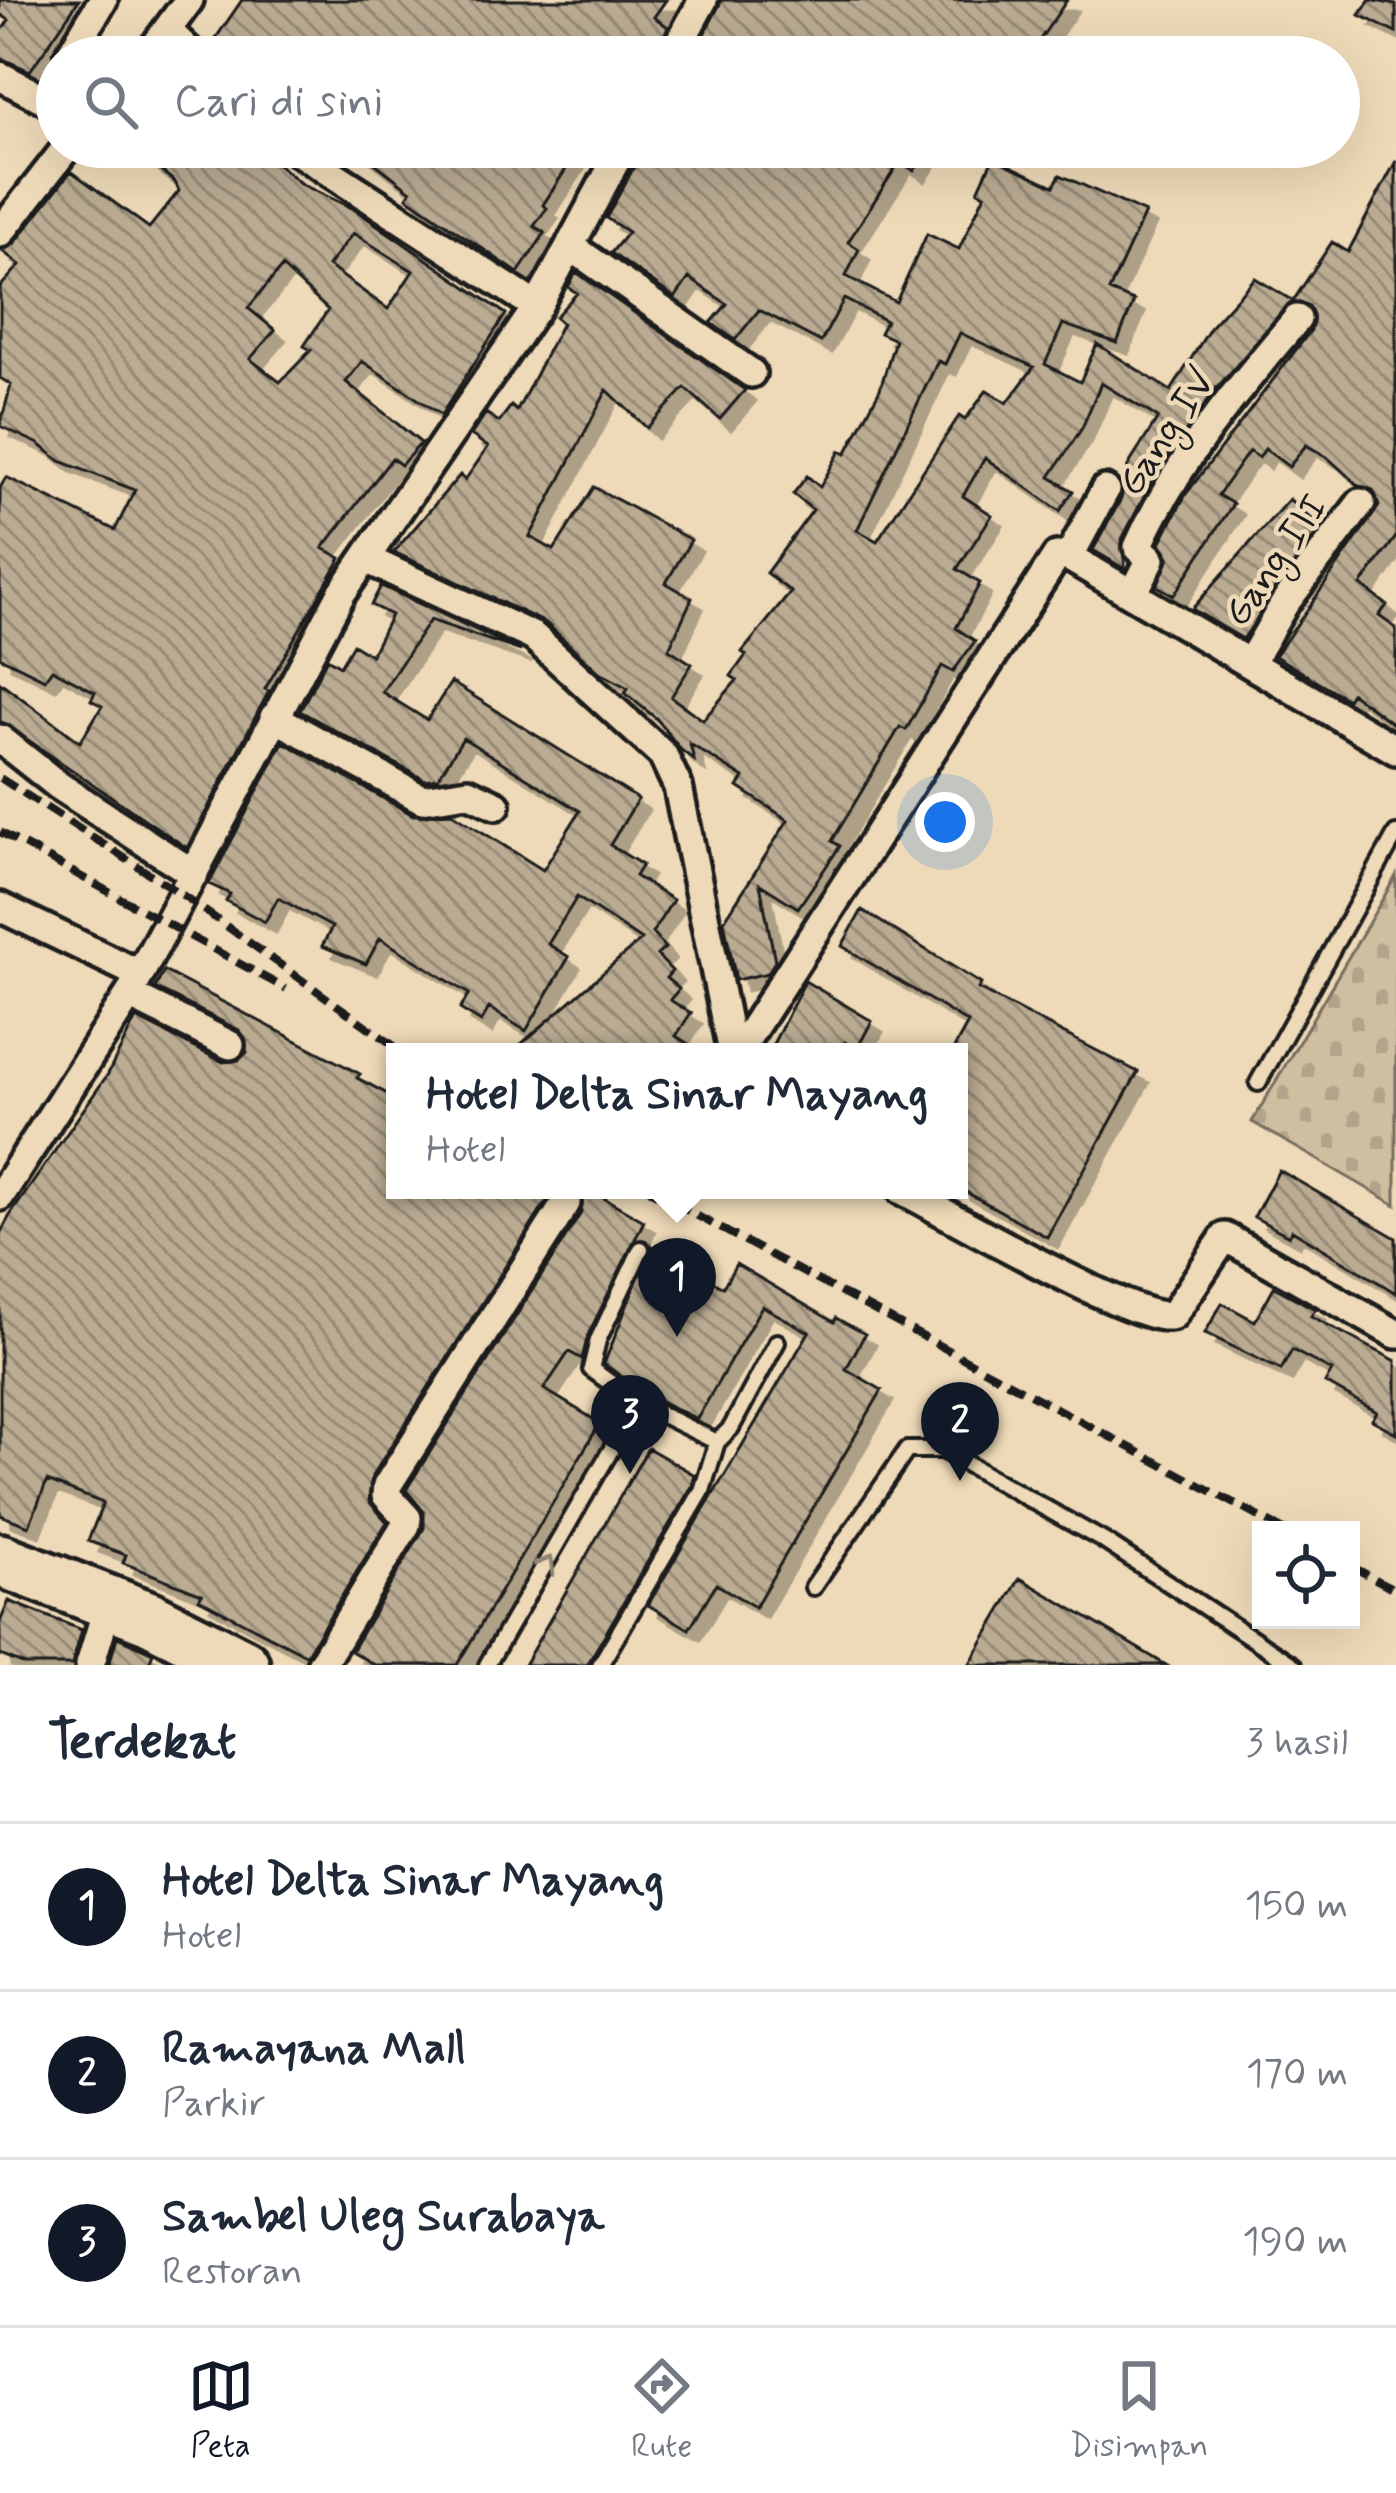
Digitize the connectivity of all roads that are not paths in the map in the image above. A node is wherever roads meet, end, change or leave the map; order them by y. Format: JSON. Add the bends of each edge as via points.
{"nodes":[{"id":1,"x":103,"y":0,"type":"edge"},
{"id":2,"x":189,"y":0,"type":"edge"},
{"id":3,"x":703,"y":0,"type":"edge"},
{"id":4,"x":170,"y":33,"type":"junction"},
{"id":5,"x":82,"y":36,"type":"edge"},
{"id":6,"x":167,"y":36,"type":"edge"},
{"id":7,"x":173,"y":36,"type":"edge"},
{"id":8,"x":683,"y":36,"type":"edge"},
{"id":9,"x":0,"y":76,"type":"edge"},
{"id":10,"x":36,"y":88,"type":"edge"},
{"id":11,"x":51,"y":168,"type":"edge"},
{"id":12,"x":323,"y":168,"type":"edge"},
{"id":13,"x":612,"y":168,"type":"edge"},
{"id":14,"x":0,"y":233,"type":"edge"},
{"id":15,"x":570,"y":246,"type":"junction"},
{"id":16,"x":537,"y":307,"type":"junction"},
{"id":17,"x":1297,"y":319,"type":"dead end"},
{"id":18,"x":751,"y":374,"type":"dead end"},
{"id":19,"x":1105,"y":490,"type":"dead end"},
{"id":20,"x":1361,"y":503,"type":"dead end"},
{"id":21,"x":1063,"y":557,"type":"junction"},
{"id":22,"x":366,"y":559,"type":"junction"},
{"id":23,"x":1134,"y":592,"type":"junction"},
{"id":24,"x":1251,"y":661,"type":"junction"},
{"id":25,"x":274,"y":717,"type":"junction"},
{"id":26,"x":0,"y":739,"type":"edge"},
{"id":27,"x":1396,"y":750,"type":"edge"},
{"id":28,"x":496,"y":806,"type":"dead end"},
{"id":29,"x":1396,"y":834,"type":"edge"},
{"id":30,"x":194,"y":874,"type":"junction"},
{"id":31,"x":0,"y":907,"type":"edge"},
{"id":32,"x":134,"y":985,"type":"junction"},
{"id":33,"x":733,"y":1043,"type":"edge"},
{"id":34,"x":741,"y":1043,"type":"edge"},
{"id":35,"x":230,"y":1045,"type":"dead end"},
{"id":36,"x":1258,"y":1083,"type":"dead end"},
{"id":37,"x":0,"y":1196,"type":"edge"},
{"id":38,"x":919,"y":1199,"type":"edge"},
{"id":39,"x":566,"y":1203,"type":"dead end"},
{"id":40,"x":641,"y":1249,"type":"dead end"},
{"id":41,"x":1396,"y":1334,"type":"edge"},
{"id":42,"x":777,"y":1342,"type":"dead end"},
{"id":43,"x":638,"y":1403,"type":"junction"},
{"id":44,"x":717,"y":1442,"type":"junction"},
{"id":45,"x":0,"y":1561,"type":"edge"},
{"id":46,"x":812,"y":1587,"type":"dead end"},
{"id":47,"x":109,"y":1602,"type":"junction"},
{"id":48,"x":90,"y":1665,"type":"edge"},
{"id":49,"x":243,"y":1665,"type":"edge"},
{"id":50,"x":321,"y":1665,"type":"edge"},
{"id":51,"x":487,"y":1665,"type":"edge"},
{"id":52,"x":600,"y":1665,"type":"edge"},
{"id":53,"x":1293,"y":1665,"type":"edge"}],
"edges":[{"from":1,"to":5,"type":"street"},
{"from":2,"to":4,"type":"street"},
{"from":3,"to":8,"type":"street"},
{"from":4,"to":6,"type":"street"},
{"from":4,"to":7,"type":"street"},
{"from":9,"to":10,"type":"street"},
{"from":11,"to":14,"type":"street"},
{"from":12,"to":16,"type":"street"},
{"from":13,"to":15,"type":"street"},
{"from":15,"to":16,"type":"street"},
{"from":15,"to":18,"type":"street"},
{"from":16,"to":22,"type":"street"},
{"from":17,"to":23,"type":"street","name":"Gang IV","via":[[1207,425],[1147,527],[1138,548],[1151,559]]},
{"from":19,"to":21,"type":"street"},
{"from":20,"to":24,"type":"street","name":"Gang III"},
{"from":21,"to":23,"type":"street"},
{"from":21,"to":34,"type":"street","via":[[1046,566]]},
{"from":22,"to":25,"type":"street"},
{"from":22,"to":33,"type":"street","via":[[534,637],[664,755],[678,787]]},
{"from":23,"to":24,"type":"street"},
{"from":24,"to":27,"type":"street"},
{"from":25,"to":28,"type":"street","via":[[422,799],[468,792]]},
{"from":25,"to":30,"type":"street"},
{"from":26,"to":30,"type":"street"},
{"from":29,"to":36,"type":"lane"},
{"from":30,"to":32,"type":"street"},
{"from":31,"to":32,"type":"street"},
{"from":32,"to":35,"type":"street"},
{"from":32,"to":37,"type":"street"},
{"from":38,"to":41,"type":"street","via":[[1153,1317],[1173,1315],[1226,1237]]},
{"from":39,"to":50,"type":"street","via":[[386,1486],[406,1525]]},
{"from":40,"to":43,"type":"lane","via":[[589,1363]]},
{"from":42,"to":44,"type":"lane"},
{"from":43,"to":44,"type":"lane"},
{"from":51,"to":43,"type":"lane","one_way":true},
{"from":44,"to":52,"type":"lane","via":[[702,1491]]},
{"from":45,"to":47,"type":"highway"},
{"from":46,"to":53,"type":"lane","via":[[907,1450],[923,1446],[1104,1541]]},
{"from":47,"to":48,"type":"street"},
{"from":47,"to":49,"type":"highway"}]}
